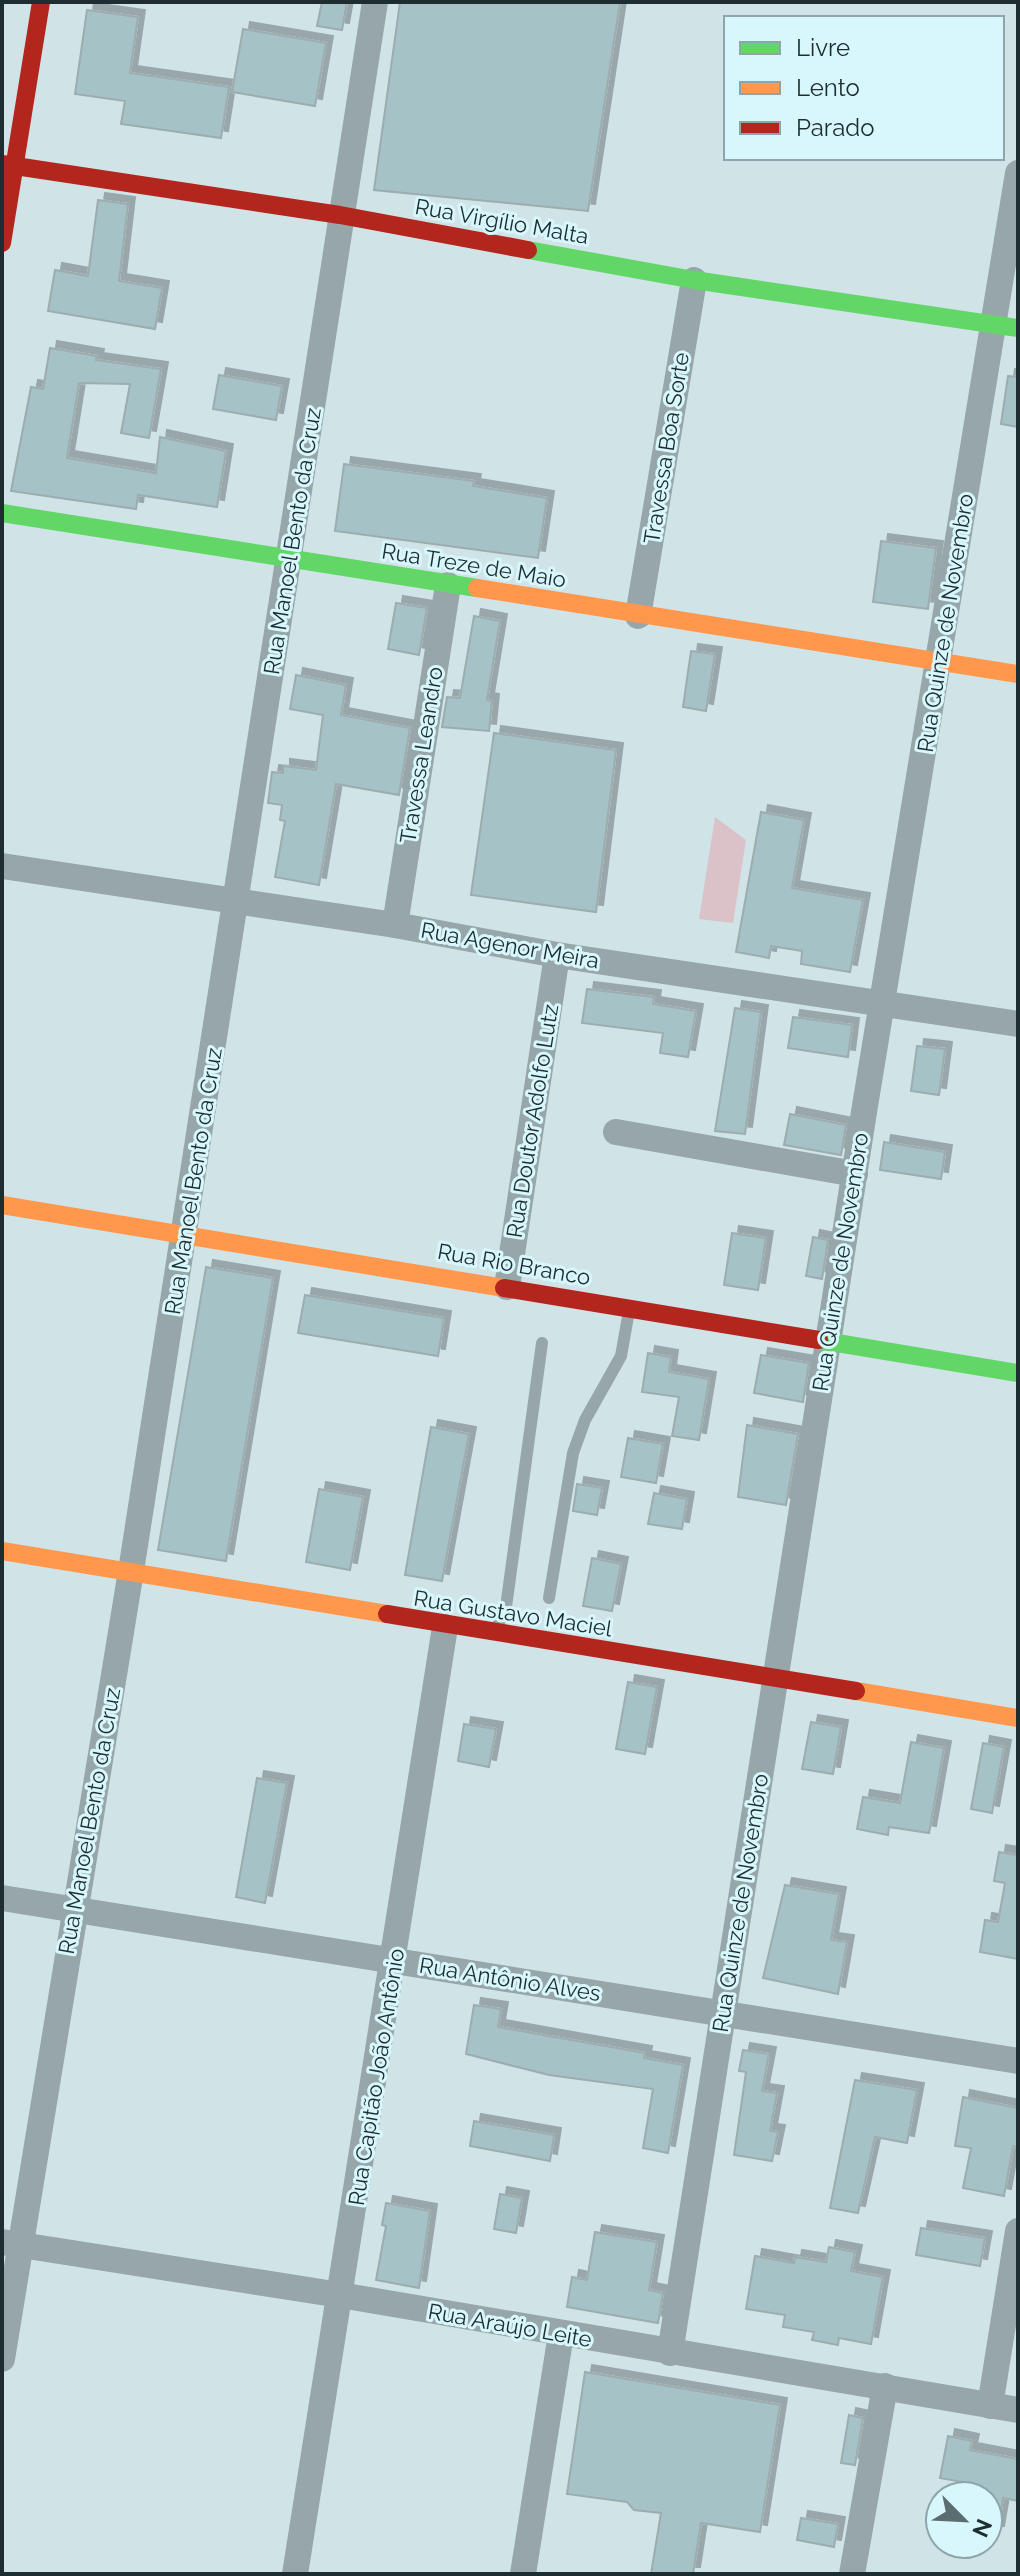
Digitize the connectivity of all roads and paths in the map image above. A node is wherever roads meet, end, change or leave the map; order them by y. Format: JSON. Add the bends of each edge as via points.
{"nodes":[{"id":1,"x":41,"y":2,"type":"edge"},
{"id":2,"x":375,"y":2,"type":"edge"},
{"id":3,"x":8,"y":165,"type":"edge"},
{"id":4,"x":1018,"y":173,"type":"edge"},
{"id":5,"x":340,"y":215,"type":"junction"},
{"id":6,"x":2,"y":243,"type":"edge"},
{"id":7,"x":694,"y":280,"type":"junction"},
{"id":8,"x":1006,"y":326,"type":"edge"},
{"id":9,"x":2,"y":513,"type":"edge"},
{"id":10,"x":290,"y":558,"type":"junction"},
{"id":11,"x":448,"y":585,"type":"junction"},
{"id":12,"x":638,"y":616,"type":"junction"},
{"id":13,"x":939,"y":661,"type":"junction"},
{"id":14,"x":1018,"y":674,"type":"edge"},
{"id":15,"x":2,"y":866,"type":"edge"},
{"id":16,"x":237,"y":900,"type":"junction"},
{"id":17,"x":395,"y":925,"type":"junction"},
{"id":18,"x":557,"y":955,"type":"junction"},
{"id":19,"x":882,"y":1001,"type":"junction"},
{"id":20,"x":1018,"y":1024,"type":"edge"},
{"id":21,"x":616,"y":1132,"type":"dead end"},
{"id":22,"x":855,"y":1174,"type":"junction"},
{"id":23,"x":2,"y":1205,"type":"edge"},
{"id":24,"x":185,"y":1234,"type":"junction"},
{"id":25,"x":507,"y":1287,"type":"junction"},
{"id":26,"x":630,"y":1308,"type":"junction"},
{"id":27,"x":827,"y":1342,"type":"junction"},
{"id":28,"x":542,"y":1343,"type":"dead end"},
{"id":29,"x":1018,"y":1373,"type":"edge"},
{"id":30,"x":2,"y":1551,"type":"edge"},
{"id":31,"x":131,"y":1571,"type":"junction"},
{"id":32,"x":549,"y":1598,"type":"dead end"},
{"id":33,"x":445,"y":1627,"type":"junction"},
{"id":34,"x":494,"y":1634,"type":"junction"},
{"id":35,"x":774,"y":1678,"type":"junction"},
{"id":36,"x":1018,"y":1718,"type":"edge"},
{"id":37,"x":2,"y":1898,"type":"edge"},
{"id":38,"x":74,"y":1910,"type":"junction"},
{"id":39,"x":395,"y":1961,"type":"junction"},
{"id":40,"x":722,"y":2013,"type":"junction"},
{"id":41,"x":1018,"y":2061,"type":"edge"},
{"id":42,"x":1018,"y":2231,"type":"edge"},
{"id":43,"x":11,"y":2244,"type":"edge"},
{"id":44,"x":340,"y":2295,"type":"junction"},
{"id":45,"x":561,"y":2334,"type":"junction"},
{"id":46,"x":670,"y":2353,"type":"junction"},
{"id":47,"x":2,"y":2359,"type":"edge"},
{"id":48,"x":885,"y":2386,"type":"junction"},
{"id":49,"x":990,"y":2406,"type":"junction"},
{"id":50,"x":1018,"y":2410,"type":"edge"},
{"id":51,"x":295,"y":2574,"type":"edge"},
{"id":52,"x":523,"y":2574,"type":"edge"},
{"id":53,"x":852,"y":2574,"type":"edge"}],
"edges":[{"from":1,"to":3,"type":"street"},
{"from":2,"to":5,"type":"street","name":"Rua Manoel Bento da Cruz"},
{"from":3,"to":5,"type":"street","name":"Rua Virgílio Malta"},
{"from":3,"to":6,"type":"street"},
{"from":4,"to":8,"type":"street","name":"Rua Quinze de Novembro"},
{"from":5,"to":7,"type":"street","name":"Rua Virgílio Malta"},
{"from":5,"to":10,"type":"street","name":"Rua Manoel Bento da Cruz"},
{"from":7,"to":8,"type":"street","name":"Rua Virgílio Malta"},
{"from":7,"to":12,"type":"street","name":"Travessa Boa Sorte"},
{"from":8,"to":13,"type":"street","name":"Rua Quinze de Novembro"},
{"from":9,"to":10,"type":"street","name":"Rua Treze de Maio"},
{"from":10,"to":11,"type":"street","name":"Rua Treze de Maio"},
{"from":10,"to":16,"type":"street","name":"Rua Manoel Bento da Cruz"},
{"from":11,"to":12,"type":"street","name":"Rua Treze de Maio"},
{"from":11,"to":17,"type":"street","name":"Travessa Leandro"},
{"from":12,"to":13,"type":"street","name":"Rua Treze de Maio"},
{"from":13,"to":14,"type":"street","name":"Rua Treze de Maio"},
{"from":13,"to":19,"type":"street","name":"Rua Quinze de Novembro"},
{"from":15,"to":16,"type":"street","name":"Rua Agenor Meira"},
{"from":16,"to":17,"type":"street","name":"Rua Agenor Meira"},
{"from":16,"to":24,"type":"street","name":"Rua Manoel Bento da Cruz"},
{"from":17,"to":18,"type":"street","name":"Rua Agenor Meira"},
{"from":18,"to":19,"type":"street","name":"Rua Agenor Meira"},
{"from":18,"to":25,"type":"street","name":"Rua Doutor Adolfo Lutz"},
{"from":19,"to":20,"type":"street","name":"Rua Agenor Meira"},
{"from":19,"to":22,"type":"street","name":"Rua Quinze de Novembro"},
{"from":21,"to":22,"type":"street"},
{"from":22,"to":27,"type":"street","name":"Rua Quinze de Novembro"},
{"from":23,"to":24,"type":"street","name":"Rua Rio Branco"},
{"from":24,"to":25,"type":"street","name":"Rua Rio Branco"},
{"from":24,"to":31,"type":"street","name":"Rua Manoel Bento da Cruz"},
{"from":25,"to":26,"type":"street","name":"Rua Rio Branco"},
{"from":26,"to":27,"type":"street","name":"Rua Rio Branco"},
{"from":26,"to":32,"type":"lane","via":[[621,1356],[573,1453]]},
{"from":27,"to":29,"type":"street","name":"Rua Rio Branco"},
{"from":27,"to":35,"type":"street","name":"Rua Quinze de Novembro"},
{"from":28,"to":34,"type":"lane","via":[[506,1607]]},
{"from":30,"to":31,"type":"street","name":"Rua Gustavo Maciel"},
{"from":31,"to":33,"type":"street","name":"Rua Gustavo Maciel"},
{"from":31,"to":38,"type":"street","name":"Rua Manoel Bento da Cruz"},
{"from":33,"to":34,"type":"street","name":"Rua Gustavo Maciel"},
{"from":33,"to":39,"type":"street","name":"Rua Capitão João Antônio"},
{"from":34,"to":35,"type":"street","name":"Rua Gustavo Maciel"},
{"from":35,"to":36,"type":"street","name":"Rua Gustavo Maciel"},
{"from":35,"to":40,"type":"street","name":"Rua Quinze de Novembro"},
{"from":37,"to":38,"type":"street","name":"Rua Antônio Alves"},
{"from":38,"to":39,"type":"street","name":"Rua Antônio Alves"},
{"from":38,"to":43,"type":"street","name":"Rua Manoel Bento da Cruz"},
{"from":39,"to":40,"type":"street","name":"Rua Antônio Alves"},
{"from":39,"to":44,"type":"street","name":"Rua Capitão João Antônio"},
{"from":40,"to":41,"type":"street","name":"Rua Antônio Alves"},
{"from":40,"to":46,"type":"street","name":"Rua Quinze de Novembro"},
{"from":42,"to":49,"type":"street"},
{"from":43,"to":44,"type":"street","name":"Rua Araújo Leite"},
{"from":43,"to":47,"type":"street","name":"Rua Manoel Bento da Cruz"},
{"from":44,"to":45,"type":"street","name":"Rua Araújo Leite"},
{"from":44,"to":51,"type":"street","name":"Rua Capitão João Antônio"},
{"from":45,"to":46,"type":"street","name":"Rua Araújo Leite"},
{"from":45,"to":52,"type":"street"},
{"from":46,"to":48,"type":"street","name":"Rua Araújo Leite"},
{"from":48,"to":49,"type":"street","name":"Rua Araújo Leite"},
{"from":48,"to":53,"type":"street"},
{"from":49,"to":50,"type":"street","name":"Rua Araújo Leite"}]}
